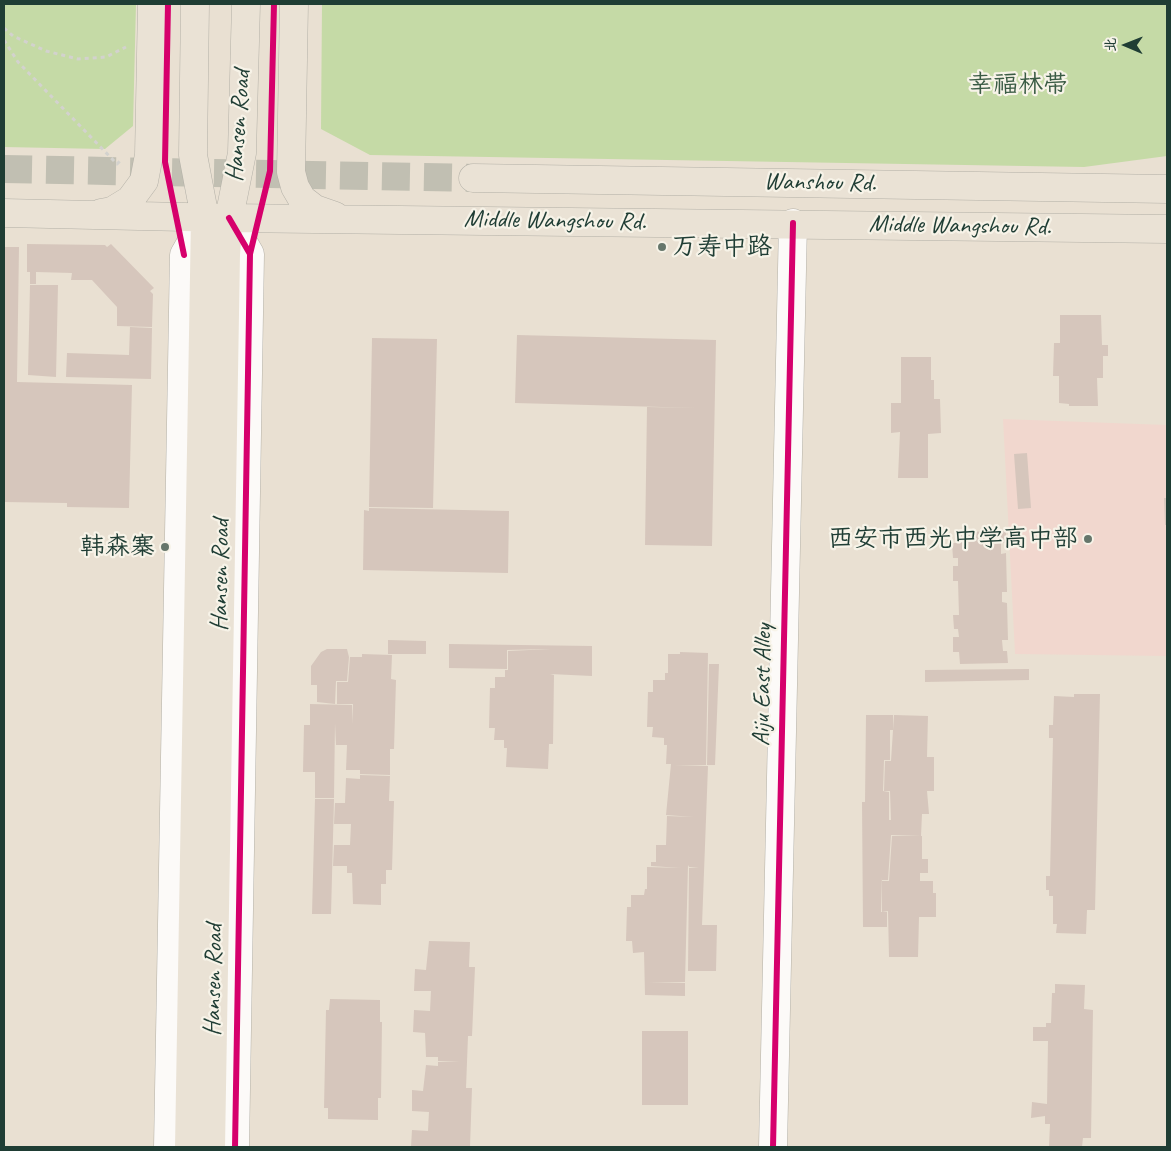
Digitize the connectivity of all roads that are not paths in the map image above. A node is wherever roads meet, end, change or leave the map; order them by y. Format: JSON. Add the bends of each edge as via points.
{"nodes":[{"id":1,"x":152,"y":4,"type":"edge"},
{"id":2,"x":195,"y":4,"type":"edge"},
{"id":3,"x":246,"y":4,"type":"edge"},
{"id":4,"x":294,"y":4,"type":"edge"},
{"id":5,"x":473,"y":178,"type":"tunnel mouth"},
{"id":6,"x":1167,"y":189,"type":"edge"},
{"id":7,"x":4,"y":213,"type":"edge"},
{"id":8,"x":89,"y":215,"type":"junction"},
{"id":9,"x":217,"y":218,"type":"junction"},
{"id":10,"x":342,"y":219,"type":"junction"},
{"id":11,"x":793,"y":224,"type":"junction"},
{"id":12,"x":1167,"y":229,"type":"edge"},
{"id":13,"x":168,"y":1147,"type":"edge"},
{"id":14,"x":188,"y":1147,"type":"edge"},
{"id":15,"x":211,"y":1147,"type":"edge"},
{"id":16,"x":234,"y":1147,"type":"edge"},
{"id":17,"x":773,"y":1147,"type":"edge"}],
"edges":[{"from":1,"to":8,"type":"main road","via":[[149,155],[144,181],[130,200],[112,211]]},
{"from":2,"to":9,"type":"main road","name":"Hansen Road","via":[[193,155]]},
{"from":3,"to":9,"type":"main road","name":"Hansen Road","via":[[242,153]]},
{"from":4,"to":10,"type":"main road","via":[[291,172],[302,199],[316,209]]},
{"from":5,"to":6,"type":"main road","name":"Wanshou Rd."},
{"from":7,"to":8,"type":"main road","name":"Middle Wangshou Rd."},
{"from":8,"to":9,"type":"main road","name":"Middle Wangshou Rd."},
{"from":9,"to":10,"type":"main road","name":"Middle Wangshou Rd."},
{"from":9,"to":13,"type":"street","via":[[184,254]]},
{"from":9,"to":14,"type":"main road","name":"Hansen Road"},
{"from":9,"to":15,"type":"main road","name":"Hansen Road"},
{"from":9,"to":16,"type":"street","via":[[250,254]]},
{"from":10,"to":11,"type":"main road","name":"Middle Wangshou Rd."},
{"from":11,"to":12,"type":"main road","name":"Middle Wangshou Rd."},
{"from":11,"to":17,"type":"street","name":"Aiju East Alley"}]}
